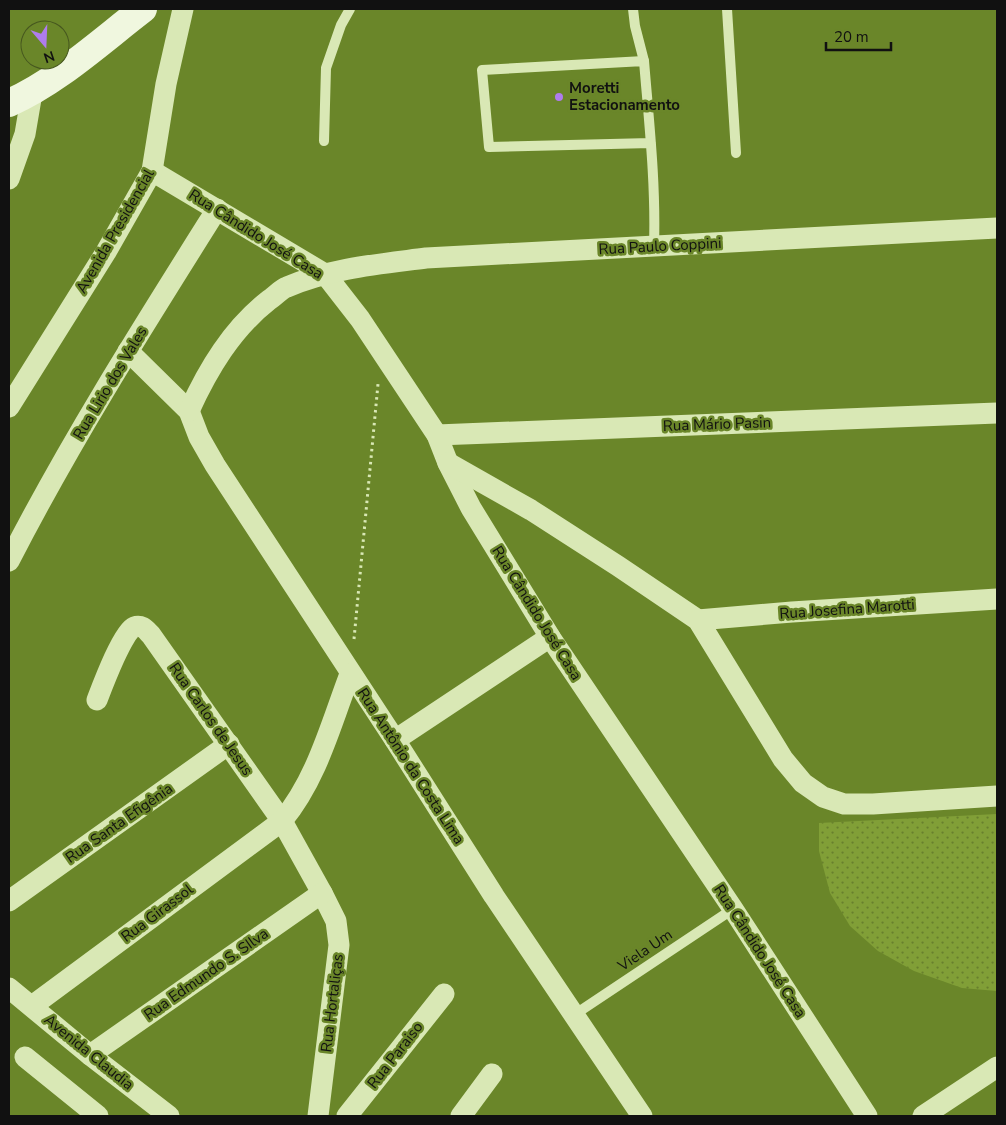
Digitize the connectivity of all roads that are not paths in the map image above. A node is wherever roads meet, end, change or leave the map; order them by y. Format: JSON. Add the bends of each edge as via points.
{"nodes":[{"id":1,"x":183,"y":9,"type":"edge"},
{"id":2,"x":350,"y":9,"type":"edge"},
{"id":3,"x":633,"y":9,"type":"edge"},
{"id":4,"x":727,"y":9,"type":"edge"},
{"id":5,"x":128,"y":14,"type":"edge"},
{"id":6,"x":644,"y":61,"type":"junction"},
{"id":7,"x":21,"y":98,"type":"edge"},
{"id":8,"x":324,"y":142,"type":"dead end"},
{"id":9,"x":651,"y":143,"type":"junction"},
{"id":10,"x":736,"y":153,"type":"dead end"},
{"id":11,"x":152,"y":171,"type":"junction"},
{"id":12,"x":9,"y":179,"type":"edge"},
{"id":13,"x":217,"y":210,"type":"junction"},
{"id":14,"x":997,"y":228,"type":"edge"},
{"id":15,"x":654,"y":246,"type":"junction"},
{"id":16,"x":325,"y":274,"type":"junction"},
{"id":17,"x":128,"y":351,"type":"junction"},
{"id":18,"x":9,"y":407,"type":"edge"},
{"id":19,"x":189,"y":412,"type":"junction"},
{"id":20,"x":997,"y":413,"type":"edge"},
{"id":21,"x":437,"y":435,"type":"junction"},
{"id":22,"x":448,"y":463,"type":"junction"},
{"id":23,"x":9,"y":561,"type":"edge"},
{"id":24,"x":997,"y":599,"type":"edge"},
{"id":25,"x":698,"y":620,"type":"junction"},
{"id":26,"x":550,"y":637,"type":"junction"},
{"id":27,"x":350,"y":674,"type":"junction"},
{"id":28,"x":97,"y":700,"type":"dead end"},
{"id":29,"x":395,"y":740,"type":"junction"},
{"id":30,"x":229,"y":744,"type":"junction"},
{"id":31,"x":997,"y":796,"type":"edge"},
{"id":32,"x":282,"y":821,"type":"junction"},
{"id":33,"x":322,"y":893,"type":"junction"},
{"id":34,"x":9,"y":901,"type":"edge"},
{"id":35,"x":733,"y":909,"type":"junction"},
{"id":36,"x":9,"y":988,"type":"edge"},
{"id":37,"x":444,"y":994,"type":"dead end"},
{"id":38,"x":32,"y":1006,"type":"junction"},
{"id":39,"x":574,"y":1015,"type":"junction"},
{"id":40,"x":90,"y":1055,"type":"junction"},
{"id":41,"x":25,"y":1057,"type":"dead end"},
{"id":42,"x":997,"y":1067,"type":"edge"},
{"id":43,"x":492,"y":1074,"type":"dead end"},
{"id":44,"x":98,"y":1116,"type":"edge"},
{"id":45,"x":170,"y":1116,"type":"edge"},
{"id":46,"x":318,"y":1116,"type":"edge"},
{"id":47,"x":346,"y":1116,"type":"edge"},
{"id":48,"x":461,"y":1116,"type":"edge"},
{"id":49,"x":642,"y":1116,"type":"edge"},
{"id":50,"x":868,"y":1116,"type":"edge"},
{"id":51,"x":923,"y":1116,"type":"edge"}],
"edges":[{"from":1,"to":11,"type":"street","name":"Avenida Presidencial","via":[[166,84]]},
{"from":2,"to":8,"type":"lane","via":[[326,68]]},
{"from":3,"to":6,"type":"lane"},
{"from":4,"to":10,"type":"lane"},
{"from":5,"to":7,"type":"street"},
{"from":6,"to":9,"type":"lane"},
{"from":6,"to":9,"type":"lane","via":[[482,70],[489,147]]},
{"from":7,"to":12,"type":"street","via":[[25,134]]},
{"from":9,"to":15,"type":"lane"},
{"from":11,"to":13,"type":"street","name":"Rua Cândido José Casa"},
{"from":11,"to":18,"type":"street","name":"Avenida Presidencial","via":[[106,252]]},
{"from":13,"to":16,"type":"street","name":"Rua Cândido José Casa"},
{"from":13,"to":17,"type":"street","name":"Rua Lirio dos Vales"},
{"from":14,"to":15,"type":"street","name":"Rua Paulo Coppini"},
{"from":15,"to":16,"type":"street","name":"Rua Paulo Coppini","via":[[426,258]]},
{"from":16,"to":19,"type":"street","name":"Rua Paulo Coppini","via":[[285,287],[238,329],[216,359]]},
{"from":16,"to":21,"type":"street","name":"Rua Cândido José Casa","via":[[360,319]]},
{"from":17,"to":19,"type":"street"},
{"from":17,"to":23,"type":"street","name":"Rua Lirio dos Vales"},
{"from":19,"to":27,"type":"street","name":"Rua Antônio da Costa Lima","via":[[215,466]]},
{"from":20,"to":21,"type":"street","name":"Rua Mário Pasin"},
{"from":21,"to":22,"type":"street","name":"Rua Cândido José Casa"},
{"from":22,"to":25,"type":"street","via":[[530,510]]},
{"from":22,"to":26,"type":"street","name":"Rua Cândido José Casa","via":[[471,508]]},
{"from":24,"to":25,"type":"street","name":"Rua Josefina Marotti"},
{"from":25,"to":31,"type":"street","via":[[783,759],[803,783],[823,797],[844,804],[873,804]]},
{"from":26,"to":29,"type":"street"},
{"from":26,"to":35,"type":"street","name":"Rua Cândido José Casa"},
{"from":27,"to":29,"type":"street","name":"Rua Antônio da Costa Lima"},
{"from":27,"to":32,"type":"street","name":"Rua Girassol","via":[[314,770]]},
{"from":28,"to":30,"type":"street","name":"Rua Carlos de Jesus","via":[[129,631],[140,626],[151,634]]},
{"from":29,"to":39,"type":"street","name":"Rua Antônio da Costa Lima"},
{"from":30,"to":32,"type":"street","name":"Rua Carlos de Jesus"},
{"from":30,"to":34,"type":"street","name":"Rua Santa Efigênia"},
{"from":32,"to":33,"type":"street","name":"Rua Carlos de Jesus"},
{"from":32,"to":38,"type":"street","name":"Rua Girassol"},
{"from":33,"to":40,"type":"street","name":"Rua Edmundo S. SIlva"},
{"from":33,"to":46,"type":"street","name":"Rua Hortaliças","via":[[336,921],[339,946]]},
{"from":35,"to":39,"type":"lane","name":"Viela Um"},
{"from":35,"to":50,"type":"street","name":"Rua Cândido José Casa"},
{"from":36,"to":38,"type":"street","name":"Avenida Claudia"},
{"from":37,"to":47,"type":"street","name":"Rua Paraiso"},
{"from":38,"to":40,"type":"street","name":"Avenida Claudia"},
{"from":39,"to":49,"type":"street","name":"Rua Antônio da Costa Lima"},
{"from":40,"to":45,"type":"street","name":"Avenida Claudia"},
{"from":41,"to":44,"type":"street"},
{"from":42,"to":51,"type":"street"},
{"from":43,"to":48,"type":"street"}]}
